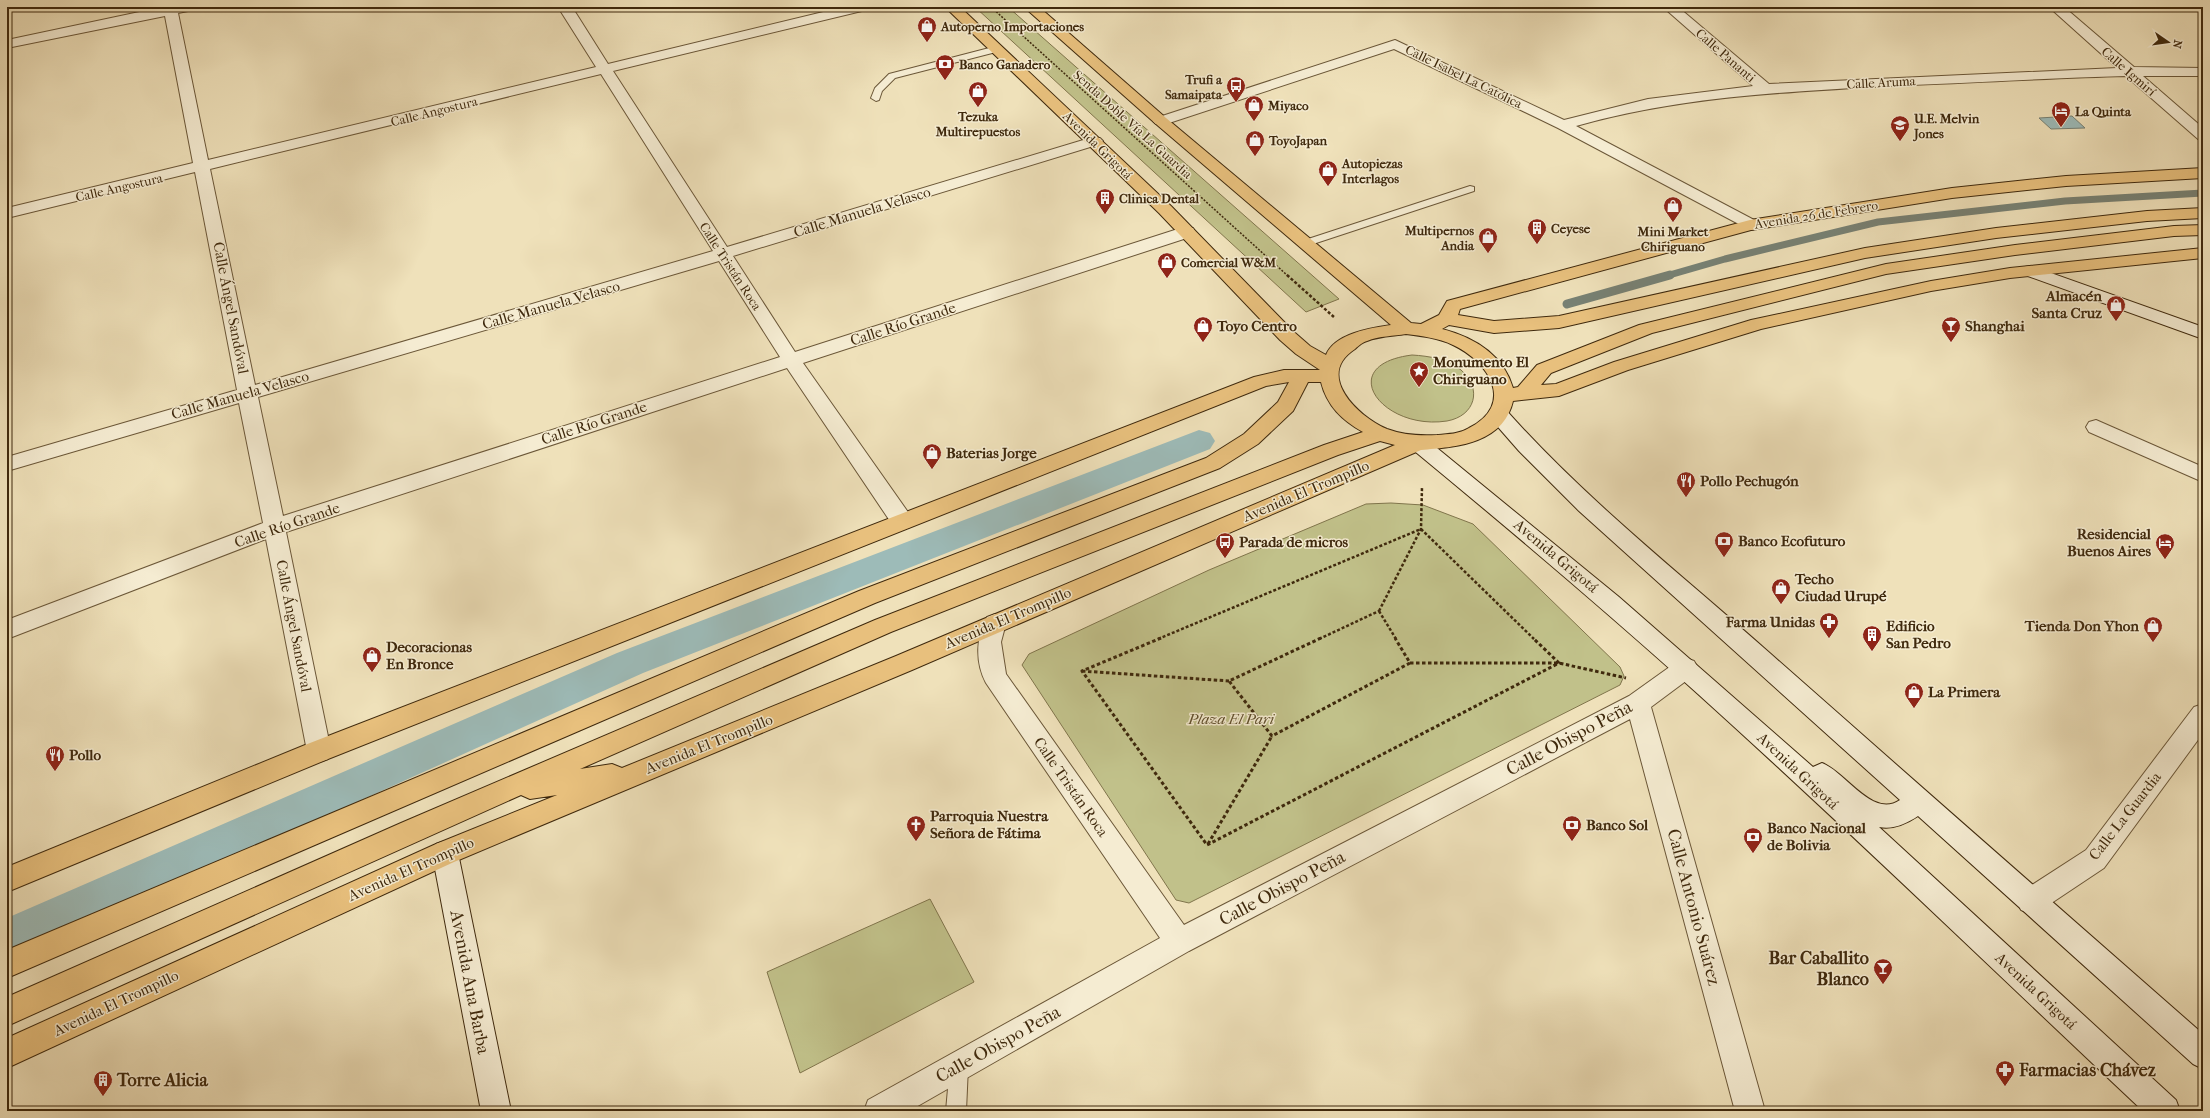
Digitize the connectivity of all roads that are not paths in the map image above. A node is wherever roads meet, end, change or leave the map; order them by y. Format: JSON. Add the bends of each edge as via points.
{"nodes":[{"id":1,"x":188,"y":7,"type":"edge"},
{"id":2,"x":565,"y":7,"type":"edge"},
{"id":3,"x":861,"y":7,"type":"edge"},
{"id":4,"x":952,"y":7,"type":"edge"},
{"id":5,"x":1031,"y":7,"type":"edge"},
{"id":6,"x":1670,"y":7,"type":"edge"},
{"id":7,"x":2056,"y":7,"type":"edge"},
{"id":8,"x":171,"y":9,"type":"edge"},
{"id":9,"x":7,"y":44,"type":"edge"},
{"id":10,"x":997,"y":49,"type":"junction"},
{"id":11,"x":606,"y":69,"type":"junction"},
{"id":12,"x":2128,"y":70,"type":"junction"},
{"id":13,"x":2203,"y":72,"type":"edge"},
{"id":14,"x":1764,"y":88,"type":"junction"},
{"id":15,"x":876,"y":98,"type":"dead end"},
{"id":16,"x":1162,"y":121,"type":"junction"},
{"id":17,"x":1563,"y":125,"type":"junction"},
{"id":18,"x":2203,"y":136,"type":"edge"},
{"id":19,"x":1095,"y":141,"type":"junction"},
{"id":20,"x":202,"y":167,"type":"junction"},
{"id":21,"x":2203,"y":174,"type":"edge"},
{"id":22,"x":1470,"y":189,"type":"dead end"},
{"id":23,"x":2203,"y":213,"type":"edge"},
{"id":24,"x":7,"y":214,"type":"edge"},
{"id":25,"x":1750,"y":225,"type":"junction"},
{"id":26,"x":2203,"y":230,"type":"edge"},
{"id":27,"x":1187,"y":232,"type":"junction"},
{"id":28,"x":1306,"y":244,"type":"junction"},
{"id":29,"x":2203,"y":253,"type":"edge"},
{"id":30,"x":723,"y":254,"type":"junction"},
{"id":31,"x":2031,"y":272,"type":"junction"},
{"id":32,"x":1446,"y":319,"type":"junction"},
{"id":33,"x":1406,"y":328,"type":"junction"},
{"id":34,"x":1424,"y":330,"type":"junction"},
{"id":35,"x":2203,"y":333,"type":"edge"},
{"id":36,"x":791,"y":360,"type":"junction"},
{"id":37,"x":1329,"y":371,"type":"junction"},
{"id":38,"x":1302,"y":376,"type":"junction"},
{"id":39,"x":1526,"y":392,"type":"junction"},
{"id":40,"x":248,"y":393,"type":"junction"},
{"id":41,"x":1501,"y":405,"type":"junction"},
{"id":42,"x":2096,"y":427,"type":"dead end"},
{"id":43,"x":1380,"y":434,"type":"junction"},
{"id":44,"x":1417,"y":444,"type":"junction"},
{"id":45,"x":7,"y":464,"type":"edge"},
{"id":46,"x":2203,"y":475,"type":"edge"},
{"id":47,"x":902,"y":521,"type":"junction"},
{"id":48,"x":274,"y":527,"type":"junction"},
{"id":49,"x":994,"y":623,"type":"junction"},
{"id":50,"x":7,"y":630,"type":"edge"},
{"id":51,"x":1660,"y":644,"type":"junction"},
{"id":52,"x":1686,"y":668,"type":"junction"},
{"id":53,"x":1642,"y":700,"type":"junction"},
{"id":54,"x":2203,"y":714,"type":"edge"},
{"id":55,"x":319,"y":751,"type":"junction"},
{"id":56,"x":646,"y":770,"type":"junction"},
{"id":57,"x":499,"y":792,"type":"junction"},
{"id":58,"x":1918,"y":801,"type":"junction"},
{"id":59,"x":445,"y":853,"type":"junction"},
{"id":60,"x":7,"y":880,"type":"edge"},
{"id":61,"x":2031,"y":901,"type":"junction"},
{"id":62,"x":1179,"y":942,"type":"junction"},
{"id":63,"x":7,"y":964,"type":"edge"},
{"id":64,"x":7,"y":1012,"type":"edge"},
{"id":65,"x":7,"y":1053,"type":"edge"},
{"id":66,"x":2203,"y":1054,"type":"edge"},
{"id":67,"x":959,"y":1066,"type":"junction"},
{"id":68,"x":496,"y":1111,"type":"edge"},
{"id":69,"x":879,"y":1111,"type":"edge"},
{"id":70,"x":956,"y":1111,"type":"edge"},
{"id":71,"x":1750,"y":1111,"type":"edge"},
{"id":72,"x":2165,"y":1111,"type":"edge"}],
"edges":[{"from":1,"to":8,"type":"street"},
{"from":2,"to":11,"type":"street","name":"Calle Tristán Roca"},
{"from":3,"to":11,"type":"street","name":"Calle Angostura"},
{"from":4,"to":10,"type":"main road","name":"Avenida Grigotá"},
{"from":5,"to":16,"type":"main road"},
{"from":6,"to":14,"type":"street","name":"Calle Pananti"},
{"from":7,"to":12,"type":"street","name":"Calle Igmirí"},
{"from":8,"to":9,"type":"street"},
{"from":8,"to":20,"type":"street","name":"Calle Ángel Sandóval"},
{"from":10,"to":15,"type":"lane","via":[[892,76],[878,90]]},
{"from":10,"to":19,"type":"main road","name":"Avenida Grigotá"},
{"from":11,"to":20,"type":"street","name":"Calle Angostura"},
{"from":11,"to":30,"type":"street","name":"Calle Tristán Roca"},
{"from":12,"to":13,"type":"street","name":"Calle Aruma"},
{"from":12,"to":14,"type":"street","name":"Calle Aruma"},
{"from":12,"to":18,"type":"street","name":"Calle Igmirí"},
{"from":14,"to":17,"type":"street","name":"Calle Aruma","via":[[1604,112]]},
{"from":16,"to":17,"type":"street","name":"Calle Isabel La Católica","via":[[1395,44]]},
{"from":16,"to":28,"type":"main road"},
{"from":17,"to":25,"type":"street","name":"Calle Isabel La Católica"},
{"from":19,"to":27,"type":"main road","name":"Avenida Grigotá"},
{"from":19,"to":30,"type":"street","name":"Calle Manuela Velasco"},
{"from":20,"to":24,"type":"street","name":"Calle Angostura"},
{"from":20,"to":40,"type":"street","name":"Calle Ángel Sandóval"},
{"from":21,"to":25,"type":"main road","name":"Avenida 26 de Febrero","via":[[2066,182],[1952,193]]},
{"from":22,"to":28,"type":"lane"},
{"from":23,"to":32,"type":"main road","via":[[2147,216],[1996,233],[1865,253],[1559,322],[1494,327]]},
{"from":25,"to":32,"type":"main road","name":"Avenida 26 de Febrero","via":[[1452,305]]},
{"from":26,"to":39,"type":"main road","via":[[2174,231],[2015,250],[1886,269],[1646,329],[1544,369]]},
{"from":27,"to":36,"type":"street","name":"Calle Río Grande"},
{"from":27,"to":37,"type":"main road","name":"Avenida Grigotá","via":[[1288,336]]},
{"from":28,"to":33,"type":"main road"},
{"from":29,"to":31,"type":"main road"},
{"from":30,"to":36,"type":"street","name":"Calle Tristán Roca"},
{"from":30,"to":40,"type":"street","name":"Calle Manuela Velasco"},
{"from":31,"to":35,"type":"street"},
{"from":31,"to":39,"type":"main road","via":[[1931,286],[1757,324],[1621,366],[1559,390]]},
{"from":32,"to":34,"type":"main road","name":"Avenida 26 de Febrero"},
{"from":33,"to":34,"type":"main road"},
{"from":33,"to":37,"type":"main road","via":[[1377,331],[1357,337],[1336,354]]},
{"from":34,"to":41,"type":"main road","via":[[1443,335],[1476,351],[1496,372],[1502,383]]},
{"from":36,"to":47,"type":"street","name":"Calle Tristán Roca"},
{"from":36,"to":48,"type":"street","name":"Calle Río Grande"},
{"from":37,"to":38,"type":"main road"},
{"from":37,"to":43,"type":"main road","via":[[1331,394],[1343,410],[1365,428]]},
{"from":38,"to":47,"type":"main road","via":[[1284,376],[1261,381]]},
{"from":38,"to":63,"type":"main road","via":[[1286,406],[1250,439],[1213,463],[867,597]]},
{"from":39,"to":41,"type":"main road"},
{"from":40,"to":45,"type":"street","name":"Calle Manuela Velasco"},
{"from":40,"to":48,"type":"street","name":"Calle Ángel Sandóval"},
{"from":41,"to":44,"type":"main road","via":[[1486,428],[1467,438],[1444,443]]},
{"from":41,"to":58,"type":"street","via":[[1530,452],[1579,501],[1744,644]]},
{"from":42,"to":46,"type":"street"},
{"from":43,"to":44,"type":"main road"},
{"from":43,"to":57,"type":"main road","name":"Avenida El Trompillo","via":[[1331,450],[883,626]]},
{"from":44,"to":49,"type":"main road","name":"Avenida El Trompillo"},
{"from":44,"to":51,"type":"street","name":"Avenida Grigotá","via":[[1495,504]]},
{"from":47,"to":55,"type":"main road"},
{"from":48,"to":50,"type":"street","name":"Calle Río Grande"},
{"from":48,"to":55,"type":"street","name":"Calle Ángel Sandóval"},
{"from":49,"to":56,"type":"main road","name":"Avenida El Trompillo"},
{"from":49,"to":62,"type":"street","name":"Calle Tristán Roca","via":[[989,642],[994,676]]},
{"from":51,"to":52,"type":"street","name":"Avenida Grigotá"},
{"from":51,"to":58,"type":"street","via":[[1704,672],[1866,812],[1884,818],[1897,815]]},
{"from":52,"to":53,"type":"street","name":"Calle Obispo Peña"},
{"from":52,"to":72,"type":"street","name":"Avenida Grigotá"},
{"from":53,"to":62,"type":"street","name":"Calle Obispo Peña"},
{"from":53,"to":71,"type":"street","name":"Calle Antonio Suárez"},
{"from":54,"to":61,"type":"street","name":"Calle La Guardia","via":[[2095,859]]},
{"from":55,"to":60,"type":"main road"},
{"from":56,"to":57,"type":"main road"},
{"from":56,"to":59,"type":"main road","name":"Avenida El Trompillo"},
{"from":57,"to":64,"type":"main road","name":"Avenida El Trompillo"},
{"from":58,"to":61,"type":"street"},
{"from":59,"to":65,"type":"main road","name":"Avenida El Trompillo"},
{"from":59,"to":68,"type":"street","name":"Avenida Ana Barba"},
{"from":61,"to":66,"type":"street"},
{"from":62,"to":67,"type":"street","name":"Calle Obispo Peña"},
{"from":67,"to":69,"type":"street","name":"Calle Obispo Peña"},
{"from":67,"to":70,"type":"lane"}]}
